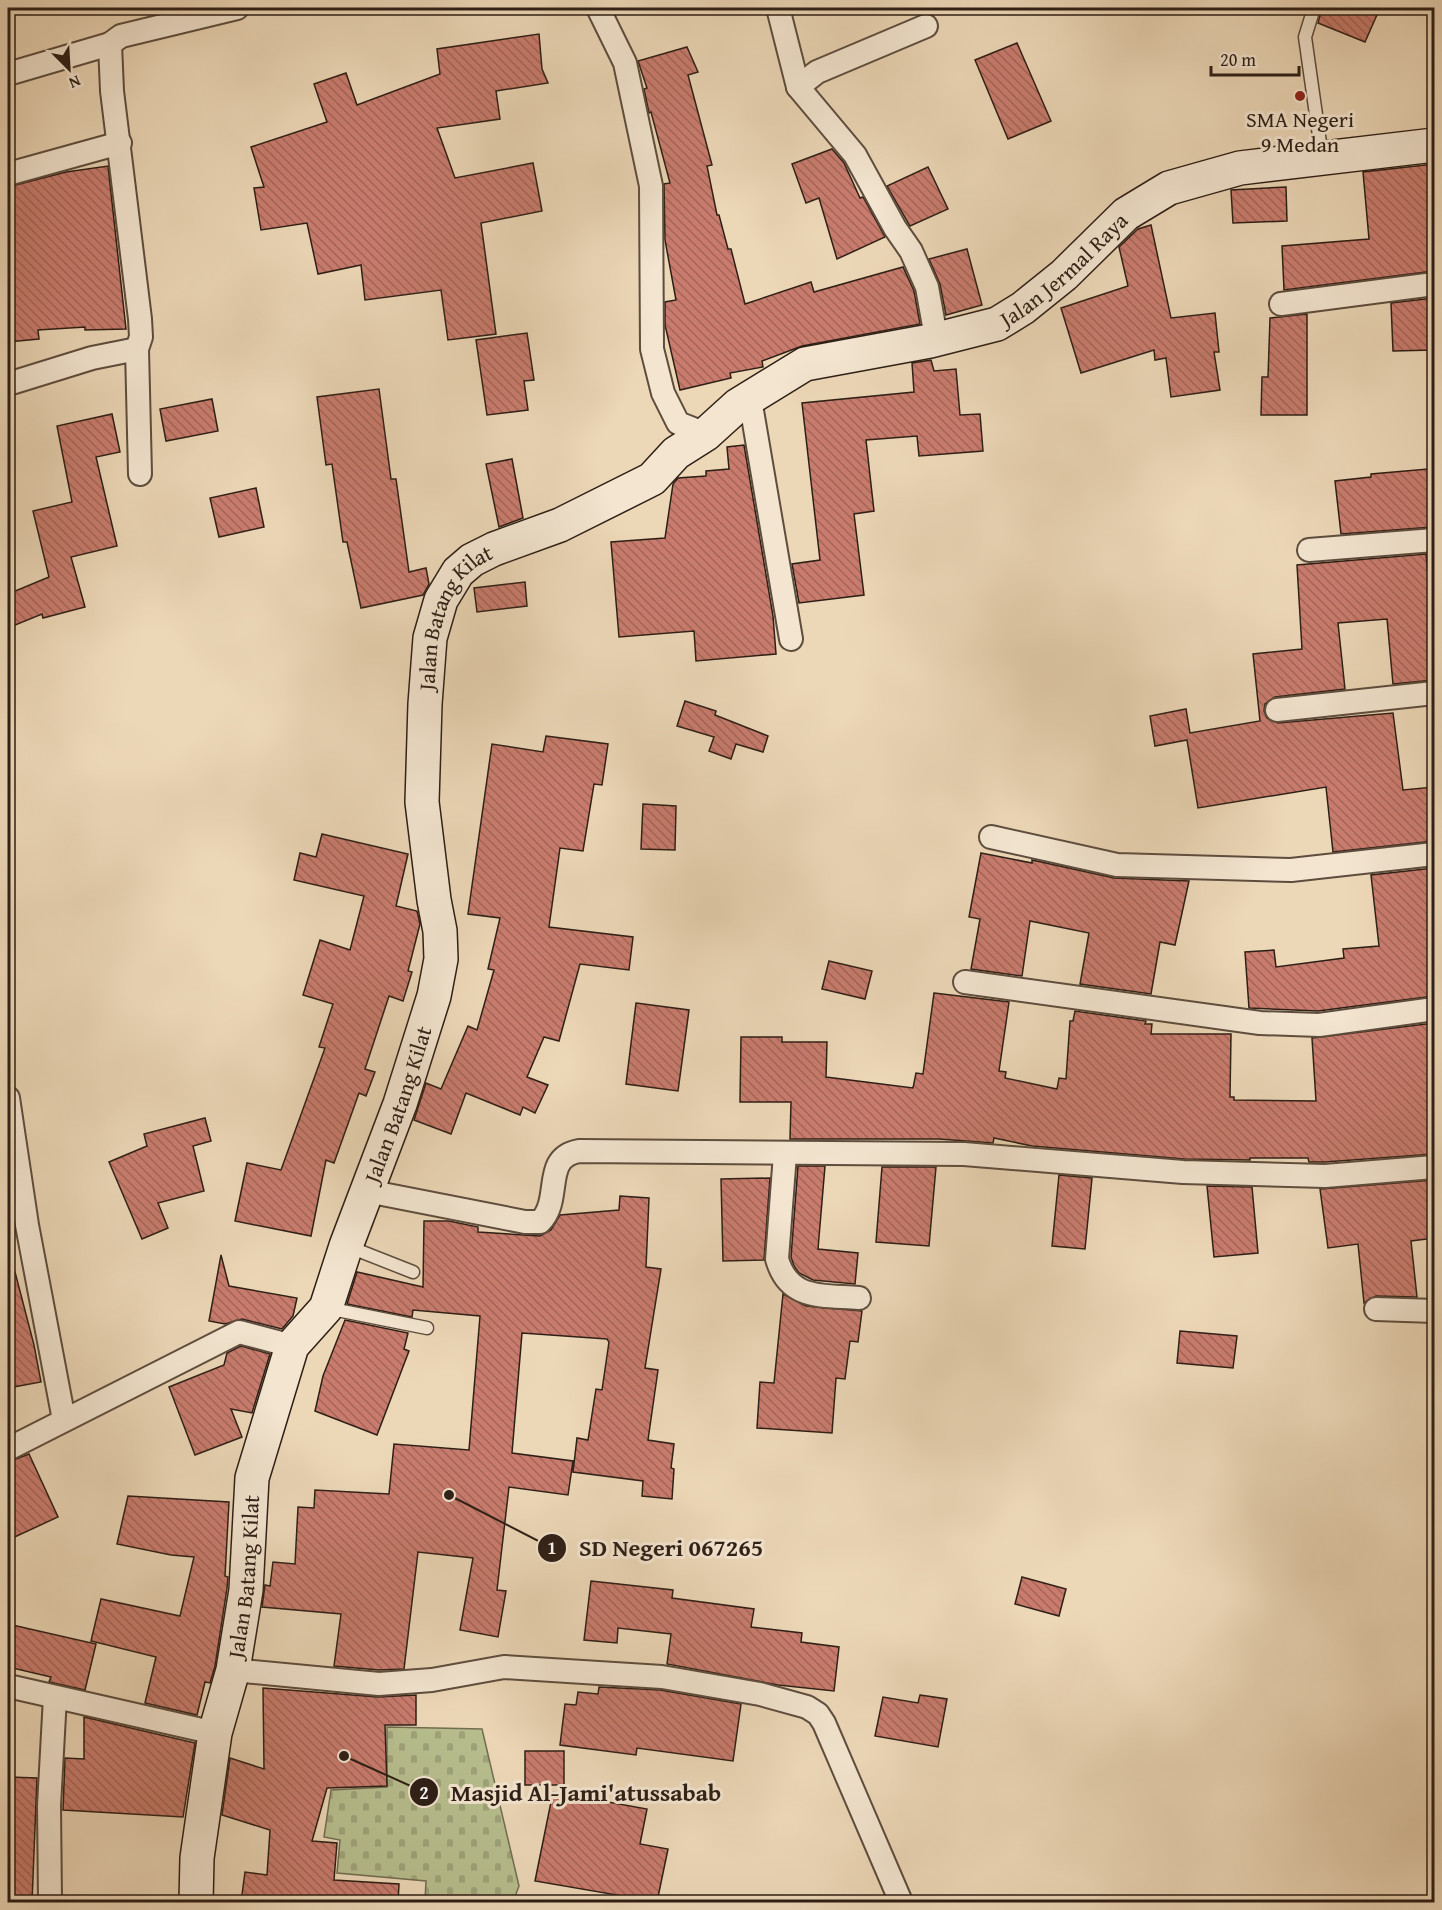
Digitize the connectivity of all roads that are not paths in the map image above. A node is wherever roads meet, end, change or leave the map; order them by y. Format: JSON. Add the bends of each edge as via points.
{"nodes":[{"id":1,"x":237,"y":8,"type":"edge"},
{"id":2,"x":598,"y":8,"type":"edge"},
{"id":3,"x":778,"y":8,"type":"edge"},
{"id":4,"x":1314,"y":8,"type":"edge"},
{"id":5,"x":926,"y":26,"type":"dead end"},
{"id":6,"x":110,"y":44,"type":"junction"},
{"id":7,"x":8,"y":74,"type":"edge"},
{"id":8,"x":798,"y":87,"type":"junction"},
{"id":9,"x":120,"y":143,"type":"junction"},
{"id":10,"x":1434,"y":145,"type":"edge"},
{"id":11,"x":1322,"y":158,"type":"junction"},
{"id":12,"x":8,"y":174,"type":"edge"},
{"id":13,"x":1434,"y":284,"type":"edge"},
{"id":14,"x":1281,"y":304,"type":"dead end"},
{"id":15,"x":930,"y":341,"type":"junction"},
{"id":16,"x":137,"y":349,"type":"junction"},
{"id":17,"x":8,"y":384,"type":"edge"},
{"id":18,"x":750,"y":399,"type":"junction"},
{"id":19,"x":706,"y":434,"type":"junction"},
{"id":20,"x":140,"y":474,"type":"dead end"},
{"id":21,"x":1434,"y":540,"type":"edge"},
{"id":22,"x":1309,"y":550,"type":"dead end"},
{"id":23,"x":791,"y":639,"type":"dead end"},
{"id":24,"x":1434,"y":693,"type":"edge"},
{"id":25,"x":1277,"y":710,"type":"dead end"},
{"id":26,"x":991,"y":837,"type":"dead end"},
{"id":27,"x":1434,"y":854,"type":"edge"},
{"id":28,"x":965,"y":982,"type":"dead end"},
{"id":29,"x":1434,"y":1010,"type":"edge"},
{"id":30,"x":8,"y":1098,"type":"edge"},
{"id":31,"x":785,"y":1154,"type":"junction"},
{"id":32,"x":1434,"y":1167,"type":"edge"},
{"id":33,"x":367,"y":1191,"type":"junction"},
{"id":34,"x":346,"y":1246,"type":"junction"},
{"id":35,"x":413,"y":1272,"type":"dead end"},
{"id":36,"x":859,"y":1298,"type":"dead end"},
{"id":37,"x":326,"y":1308,"type":"junction"},
{"id":38,"x":1376,"y":1309,"type":"dead end"},
{"id":39,"x":1434,"y":1311,"type":"edge"},
{"id":40,"x":427,"y":1328,"type":"dead end"},
{"id":41,"x":292,"y":1346,"type":"junction"},
{"id":42,"x":64,"y":1420,"type":"junction"},
{"id":43,"x":8,"y":1449,"type":"edge"},
{"id":44,"x":233,"y":1670,"type":"junction"},
{"id":45,"x":8,"y":1686,"type":"edge"},
{"id":46,"x":55,"y":1697,"type":"junction"},
{"id":47,"x":215,"y":1733,"type":"junction"},
{"id":48,"x":50,"y":1902,"type":"edge"},
{"id":49,"x":196,"y":1902,"type":"edge"},
{"id":50,"x":901,"y":1902,"type":"edge"}],
"edges":[{"from":1,"to":6,"type":"street","via":[[130,33]]},
{"from":2,"to":19,"type":"street","via":[[625,63],[651,186],[652,349],[660,382],[678,423]]},
{"from":3,"to":8,"type":"street"},
{"from":4,"to":11,"type":"lane","via":[[1305,38]]},
{"from":5,"to":8,"type":"street","via":[[817,72]]},
{"from":6,"to":7,"type":"street"},
{"from":6,"to":9,"type":"street"},
{"from":8,"to":15,"type":"street","via":[[855,155],[911,251],[927,287],[934,326]]},
{"from":9,"to":12,"type":"street"},
{"from":9,"to":16,"type":"street","via":[[140,319]]},
{"from":10,"to":11,"type":"street","name":"Jalan Jermal Raya"},
{"from":11,"to":15,"type":"street","name":"Jalan Jermal Raya","via":[[1240,168],[1169,188],[1126,214],[1064,275],[1023,308],[997,324]]},
{"from":13,"to":14,"type":"street"},
{"from":15,"to":18,"type":"street","name":"Jalan Jermal Raya","via":[[805,364]]},
{"from":16,"to":17,"type":"street","via":[[92,358]]},
{"from":16,"to":20,"type":"street"},
{"from":18,"to":19,"type":"street","name":"Jalan Jermal Raya"},
{"from":18,"to":23,"type":"street"},
{"from":19,"to":33,"type":"street","name":"Jalan Batang Kilat","via":[[676,453],[652,479],[615,499],[472,560],[458,572],[441,600],[430,638],[422,802],[441,959],[423,1038]]},
{"from":21,"to":22,"type":"street"},
{"from":24,"to":25,"type":"street"},
{"from":26,"to":27,"type":"street","via":[[1117,865],[1140,866],[1291,870]]},
{"from":28,"to":29,"type":"street","via":[[1260,1023],[1319,1025]]},
{"from":30,"to":42,"type":"street","via":[[27,1225]]},
{"from":31,"to":32,"type":"street","via":[[964,1154],[1183,1172],[1324,1176]]},
{"from":31,"to":33,"type":"street","via":[[567,1153],[558,1162],[549,1213],[540,1222]]},
{"from":31,"to":36,"type":"street","via":[[777,1259],[781,1273],[805,1293]]},
{"from":33,"to":34,"type":"street","name":"Jalan Batang Kilat"},
{"from":34,"to":35,"type":"lane"},
{"from":34,"to":37,"type":"street","name":"Jalan Batang Kilat"},
{"from":37,"to":40,"type":"lane"},
{"from":37,"to":41,"type":"street","name":"Jalan Batang Kilat"},
{"from":38,"to":39,"type":"street"},
{"from":41,"to":42,"type":"street","via":[[239,1332]]},
{"from":41,"to":44,"type":"street","name":"Jalan Batang Kilat","via":[[252,1478],[246,1590]]},
{"from":42,"to":43,"type":"street"},
{"from":44,"to":47,"type":"street","name":"Jalan Batang Kilat"},
{"from":44,"to":50,"type":"street","via":[[379,1684],[432,1680],[504,1667],[617,1674],[662,1677],[760,1694],[807,1707],[824,1723]]},
{"from":45,"to":46,"type":"street"},
{"from":46,"to":47,"type":"street"},
{"from":46,"to":48,"type":"street","via":[[49,1806]]},
{"from":47,"to":49,"type":"street","name":"Jalan Batang Kilat","via":[[197,1858]]}]}
